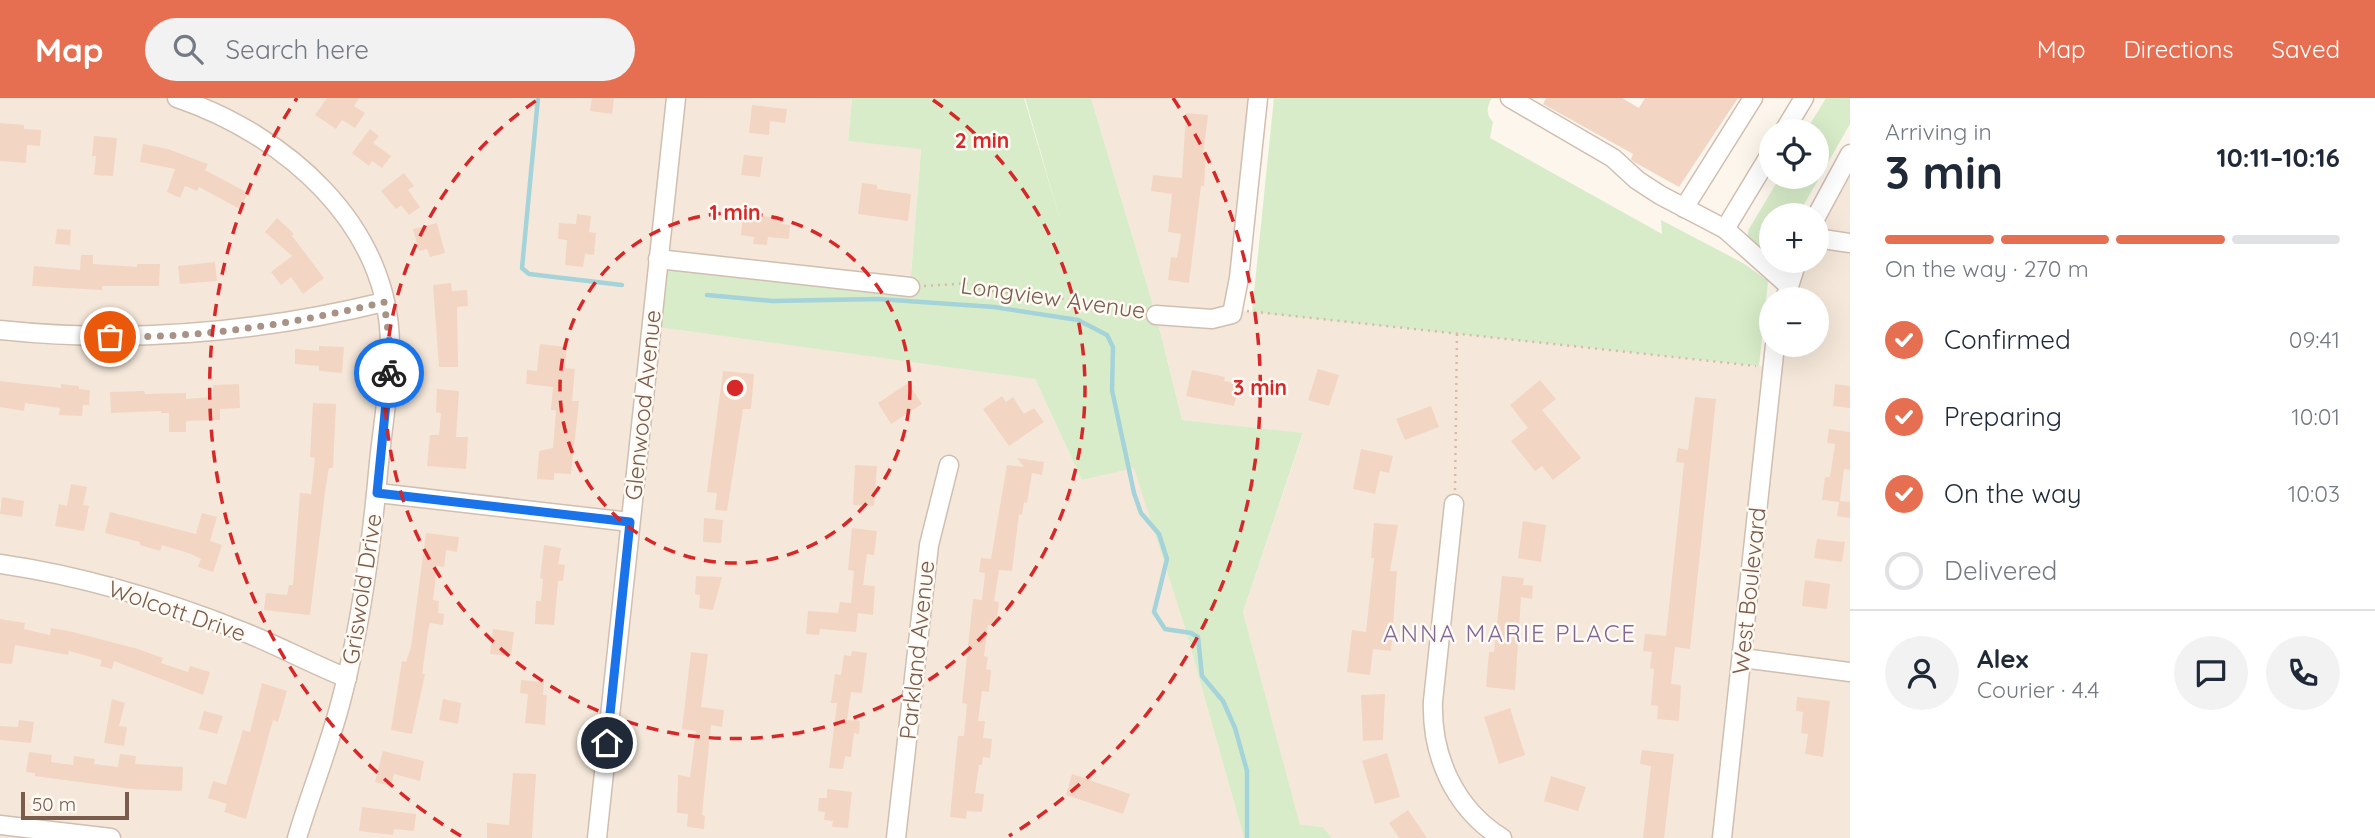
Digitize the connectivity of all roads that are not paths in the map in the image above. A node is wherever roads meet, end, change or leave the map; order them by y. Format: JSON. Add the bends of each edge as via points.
{"nodes":[{"id":1,"x":177,"y":98,"type":"edge"},
{"id":2,"x":676,"y":98,"type":"edge"},
{"id":3,"x":1258,"y":98,"type":"edge"},
{"id":4,"x":1510,"y":98,"type":"edge"},
{"id":5,"x":1752,"y":98,"type":"edge"},
{"id":6,"x":1804,"y":98,"type":"edge"},
{"id":7,"x":1791,"y":119,"type":"edge"},
{"id":8,"x":1850,"y":154,"type":"edge"},
{"id":9,"x":1759,"y":173,"type":"edge"},
{"id":10,"x":1824,"y":203,"type":"edge"},
{"id":11,"x":1684,"y":208,"type":"junction"},
{"id":12,"x":1725,"y":229,"type":"junction"},
{"id":13,"x":1829,"y":239,"type":"edge"},
{"id":14,"x":1850,"y":243,"type":"edge"},
{"id":15,"x":658,"y":259,"type":"junction"},
{"id":16,"x":910,"y":287,"type":"road end"},
{"id":17,"x":1781,"y":287,"type":"edge"},
{"id":18,"x":384,"y":302,"type":"junction"},
{"id":19,"x":1156,"y":315,"type":"road end"},
{"id":20,"x":0,"y":330,"type":"edge"},
{"id":21,"x":1774,"y":357,"type":"edge"},
{"id":22,"x":949,"y":465,"type":"dead end"},
{"id":23,"x":377,"y":493,"type":"junction"},
{"id":24,"x":1454,"y":504,"type":"road end"},
{"id":25,"x":630,"y":522,"type":"junction"},
{"id":26,"x":0,"y":564,"type":"edge"},
{"id":27,"x":1742,"y":658,"type":"junction"},
{"id":28,"x":1850,"y":672,"type":"edge"},
{"id":29,"x":347,"y":678,"type":"junction"},
{"id":30,"x":0,"y":825,"type":"edge"},
{"id":31,"x":111,"y":838,"type":"edge"},
{"id":32,"x":297,"y":838,"type":"edge"},
{"id":33,"x":597,"y":838,"type":"edge"},
{"id":34,"x":897,"y":838,"type":"edge"},
{"id":35,"x":1502,"y":838,"type":"edge"},
{"id":36,"x":1722,"y":838,"type":"edge"}],
"edges":[{"from":1,"to":18,"type":"street","name":"Griswold Drive","via":[[249,129],[306,171],[361,241]]},
{"from":2,"to":15,"type":"street","name":"Glenwood Avenue"},
{"from":3,"to":19,"type":"street","name":"Longview Avenue","via":[[1233,310],[1222,319]]},
{"from":4,"to":11,"type":"street","via":[[1613,158],[1637,180]]},
{"from":5,"to":11,"type":"street"},
{"from":6,"to":7,"type":"street"},
{"from":8,"to":10,"type":"street"},
{"from":9,"to":12,"type":"street"},
{"from":11,"to":12,"type":"street"},
{"from":12,"to":17,"type":"street"},
{"from":13,"to":14,"type":"street"},
{"from":15,"to":16,"type":"street"},
{"from":15,"to":25,"type":"street","name":"Glenwood Avenue"},
{"from":18,"to":20,"type":"street","via":[[257,328],[168,336],[91,337]]},
{"from":18,"to":23,"type":"street","name":"Griswold Drive","via":[[390,345]]},
{"from":21,"to":27,"type":"street","name":"West Boulevard"},
{"from":22,"to":34,"type":"street","name":"Parkland Avenue","via":[[929,545]]},
{"from":23,"to":25,"type":"street"},
{"from":23,"to":29,"type":"street","name":"Griswold Drive"},
{"from":24,"to":35,"type":"street","via":[[1433,701],[1434,733],[1439,756],[1458,796]]},
{"from":25,"to":33,"type":"street","name":"Glenwood Avenue"},
{"from":26,"to":29,"type":"street","name":"Wolcott Drive","via":[[164,603]]},
{"from":27,"to":28,"type":"street"},
{"from":27,"to":36,"type":"street","name":"West Boulevard"},
{"from":29,"to":32,"type":"street","name":"Griswold Drive"},
{"from":30,"to":31,"type":"street"}]}
